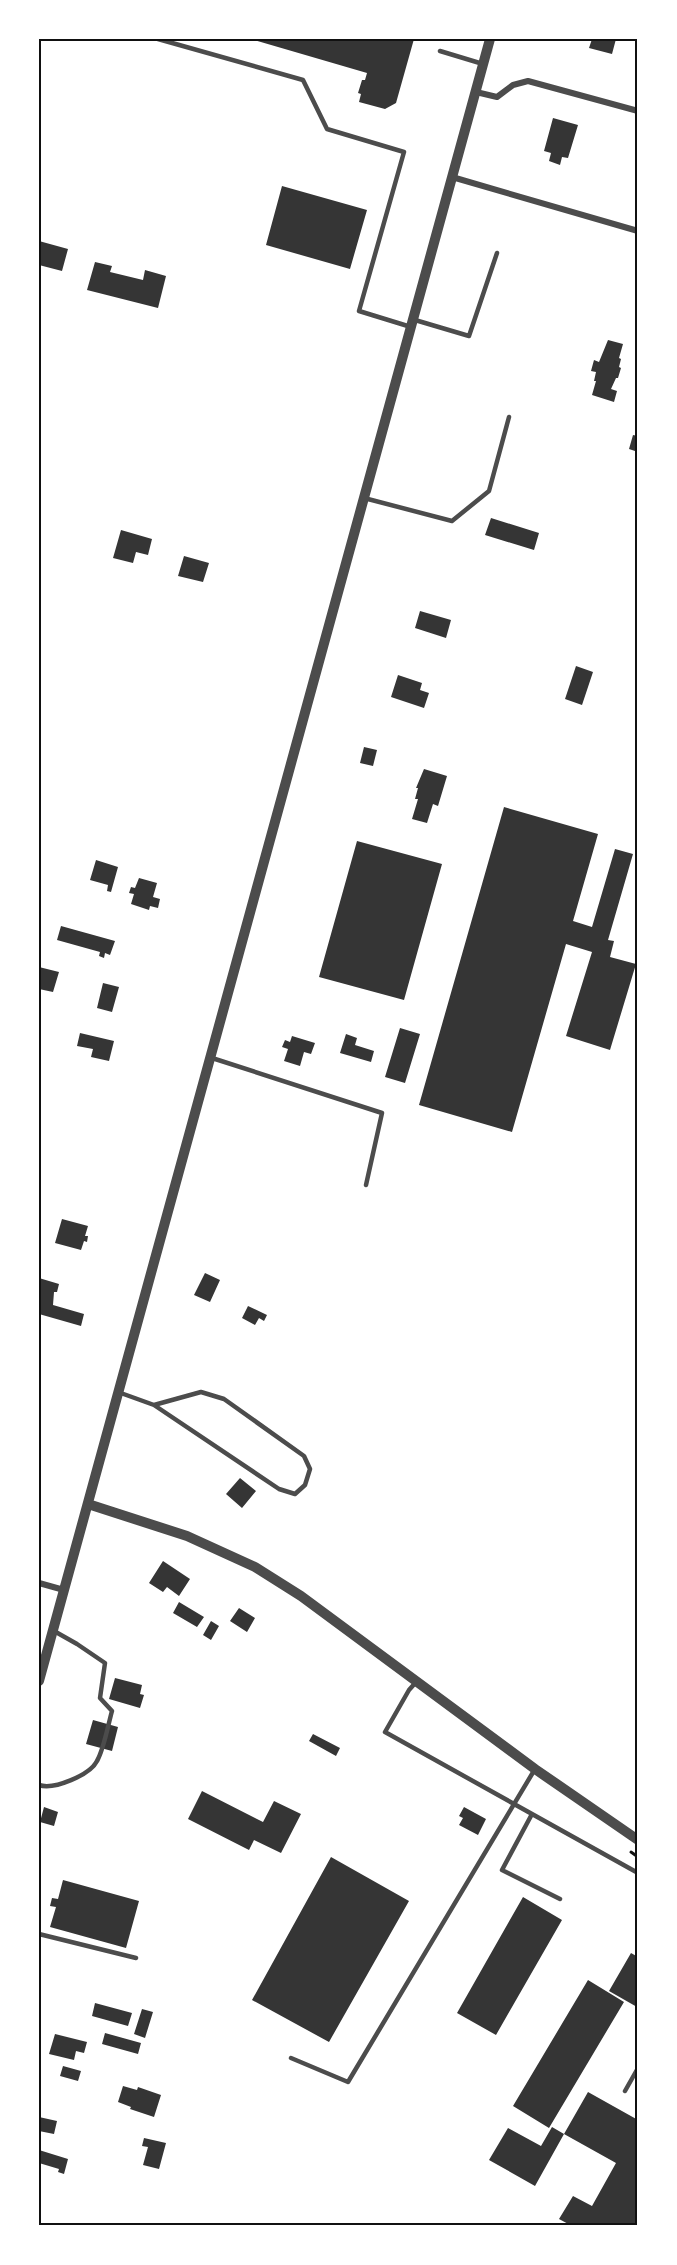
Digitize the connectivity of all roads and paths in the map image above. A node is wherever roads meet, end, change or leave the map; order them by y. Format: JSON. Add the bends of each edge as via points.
{"nodes":[{"id":1,"x":158,"y":39,"type":"edge"},
{"id":2,"x":490,"y":39,"type":"edge"},
{"id":3,"x":440,"y":51,"type":"dead end"},
{"id":4,"x":484,"y":64,"type":"junction"},
{"id":5,"x":476,"y":92,"type":"junction"},
{"id":6,"x":638,"y":111,"type":"edge"},
{"id":7,"x":452,"y":177,"type":"junction"},
{"id":8,"x":638,"y":231,"type":"edge"},
{"id":9,"x":497,"y":253,"type":"dead end"},
{"id":10,"x":412,"y":323,"type":"junction"},
{"id":11,"x":510,"y":417,"type":"dead end"},
{"id":12,"x":364,"y":498,"type":"junction"},
{"id":13,"x":209,"y":1057,"type":"junction"},
{"id":14,"x":366,"y":1185,"type":"dead end"},
{"id":15,"x":118,"y":1392,"type":"junction"},
{"id":16,"x":154,"y":1405,"type":"junction"},
{"id":17,"x":88,"y":1504,"type":"junction"},
{"id":18,"x":39,"y":1583,"type":"edge"},
{"id":19,"x":64,"y":1590,"type":"junction"},
{"id":20,"x":53,"y":1630,"type":"junction"},
{"id":21,"x":39,"y":1681,"type":"edge"},
{"id":22,"x":417,"y":1681,"type":"junction"},
{"id":23,"x":535,"y":1768,"type":"junction"},
{"id":24,"x":39,"y":1785,"type":"edge"},
{"id":25,"x":514,"y":1803,"type":"junction"},
{"id":26,"x":532,"y":1814,"type":"junction"},
{"id":27,"x":638,"y":1840,"type":"edge"},
{"id":28,"x":629,"y":1851,"type":"dead end"},
{"id":29,"x":638,"y":1857,"type":"edge"},
{"id":30,"x":638,"y":1873,"type":"edge"},
{"id":31,"x":560,"y":1899,"type":"dead end"},
{"id":32,"x":39,"y":1934,"type":"edge"},
{"id":33,"x":136,"y":1958,"type":"dead end"},
{"id":34,"x":291,"y":2058,"type":"dead end"},
{"id":35,"x":638,"y":2068,"type":"edge"},
{"id":36,"x":625,"y":2091,"type":"dead end"}],
"edges":[{"from":1,"to":10,"type":"lane","via":[[303,80],[327,129],[404,153],[359,311]]},
{"from":2,"to":4,"type":"street"},
{"from":3,"to":4,"type":"lane"},
{"from":4,"to":5,"type":"street"},
{"from":5,"to":6,"type":"street","via":[[497,98],[513,85],[528,81]]},
{"from":5,"to":7,"type":"street"},
{"from":7,"to":8,"type":"street"},
{"from":7,"to":10,"type":"street"},
{"from":9,"to":10,"type":"lane","via":[[470,336]]},
{"from":10,"to":12,"type":"street"},
{"from":11,"to":12,"type":"lane","via":[[489,491],[452,521]]},
{"from":12,"to":13,"type":"street"},
{"from":13,"to":14,"type":"lane","via":[[382,1113]]},
{"from":13,"to":15,"type":"street"},
{"from":15,"to":16,"type":"lane"},
{"from":15,"to":17,"type":"street"},
{"from":16,"to":16,"type":"lane","via":[[279,1489],[295,1494],[305,1485],[310,1469],[304,1456],[224,1399],[201,1392]]},
{"from":17,"to":19,"type":"street"},
{"from":17,"to":22,"type":"street","via":[[187,1536],[255,1567]]},
{"from":18,"to":19,"type":"street"},
{"from":19,"to":20,"type":"street"},
{"from":20,"to":21,"type":"street"},
{"from":20,"to":24,"type":"lane","via":[[105,1663],[100,1698],[112,1711],[97,1762],[70,1781],[47,1788]]},
{"from":22,"to":23,"type":"street"},
{"from":22,"to":25,"type":"lane","via":[[385,1732]]},
{"from":23,"to":25,"type":"lane"},
{"from":23,"to":27,"type":"street"},
{"from":25,"to":26,"type":"lane"},
{"from":25,"to":34,"type":"lane","via":[[348,2082]]},
{"from":26,"to":30,"type":"lane"},
{"from":26,"to":31,"type":"lane","via":[[502,1870]]},
{"from":28,"to":29,"type":"path"},
{"from":32,"to":33,"type":"lane"},
{"from":35,"to":36,"type":"lane"}]}
